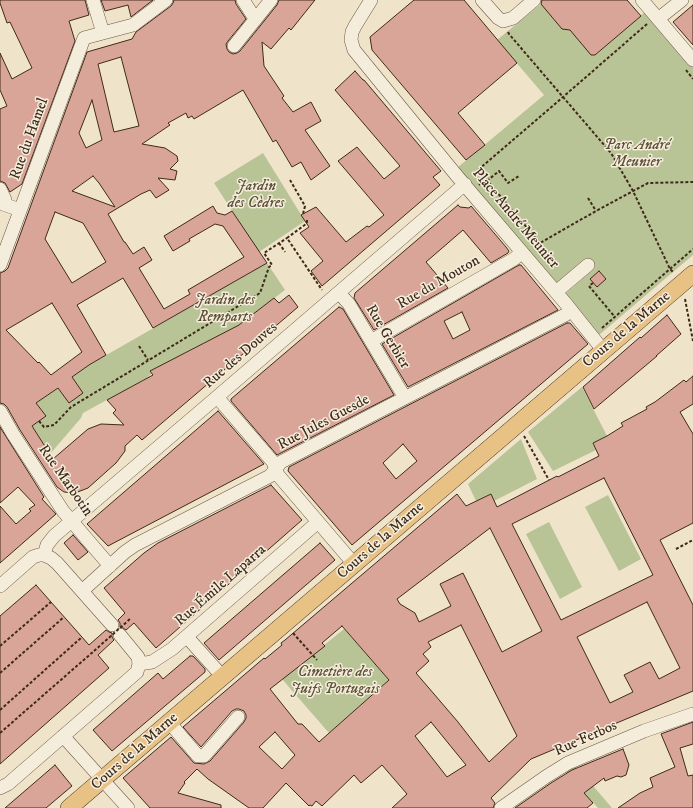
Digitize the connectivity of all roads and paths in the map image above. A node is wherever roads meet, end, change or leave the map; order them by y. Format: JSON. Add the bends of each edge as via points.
{"nodes":[{"id":1,"x":93,"y":0,"type":"edge"},
{"id":2,"x":166,"y":0,"type":"edge"},
{"id":3,"x":243,"y":0,"type":"edge"},
{"id":4,"x":271,"y":0,"type":"edge"},
{"id":5,"x":371,"y":0,"type":"edge"},
{"id":6,"x":482,"y":0,"type":"edge"},
{"id":7,"x":534,"y":0,"type":"edge"},
{"id":8,"x":642,"y":0,"type":"edge"},
{"id":9,"x":682,"y":0,"type":"edge"},
{"id":10,"x":256,"y":18,"type":"junction"},
{"id":11,"x":503,"y":21,"type":"junction"},
{"id":12,"x":653,"y":21,"type":"junction"},
{"id":13,"x":102,"y":33,"type":"junction"},
{"id":14,"x":234,"y":46,"type":"dead end"},
{"id":15,"x":693,"y":60,"type":"edge"},
{"id":16,"x":563,"y":97,"type":"junction"},
{"id":17,"x":519,"y":176,"type":"dead end"},
{"id":18,"x":290,"y":180,"type":"dead end"},
{"id":19,"x":487,"y":181,"type":"junction"},
{"id":20,"x":693,"y":182,"type":"edge"},
{"id":21,"x":465,"y":184,"type":"junction"},
{"id":22,"x":0,"y":189,"type":"edge"},
{"id":23,"x":633,"y":191,"type":"junction"},
{"id":24,"x":588,"y":198,"type":"dead end"},
{"id":25,"x":1,"y":205,"type":"edge"},
{"id":26,"x":20,"y":210,"type":"junction"},
{"id":27,"x":596,"y":211,"type":"junction"},
{"id":28,"x":303,"y":214,"type":"dead end"},
{"id":29,"x":307,"y":220,"type":"dead end"},
{"id":30,"x":287,"y":238,"type":"junction"},
{"id":31,"x":279,"y":243,"type":"junction"},
{"id":32,"x":693,"y":249,"type":"edge"},
{"id":33,"x":284,"y":252,"type":"dead end"},
{"id":34,"x":522,"y":252,"type":"junction"},
{"id":35,"x":0,"y":265,"type":"edge"},
{"id":36,"x":588,"y":265,"type":"dead end"},
{"id":37,"x":670,"y":269,"type":"junction"},
{"id":38,"x":688,"y":279,"type":"edge"},
{"id":39,"x":593,"y":283,"type":"dead end"},
{"id":40,"x":323,"y":291,"type":"dead end"},
{"id":41,"x":556,"y":292,"type":"junction"},
{"id":42,"x":339,"y":293,"type":"junction"},
{"id":43,"x":571,"y":310,"type":"junction"},
{"id":44,"x":614,"y":316,"type":"junction"},
{"id":45,"x":600,"y":331,"type":"dead end"},
{"id":46,"x":693,"y":340,"type":"edge"},
{"id":47,"x":371,"y":341,"type":"junction"},
{"id":48,"x":139,"y":346,"type":"dead end"},
{"id":49,"x":603,"y":350,"type":"junction"},
{"id":50,"x":148,"y":360,"type":"junction"},
{"id":51,"x":217,"y":398,"type":"junction"},
{"id":52,"x":405,"y":398,"type":"junction"},
{"id":53,"x":0,"y":411,"type":"edge"},
{"id":54,"x":39,"y":421,"type":"dead end"},
{"id":55,"x":524,"y":436,"type":"dead end"},
{"id":56,"x":275,"y":469,"type":"junction"},
{"id":57,"x":550,"y":480,"type":"dead end"},
{"id":58,"x":72,"y":521,"type":"junction"},
{"id":59,"x":318,"y":522,"type":"junction"},
{"id":60,"x":693,"y":540,"type":"edge"},
{"id":61,"x":676,"y":548,"type":"dead end"},
{"id":62,"x":44,"y":555,"type":"junction"},
{"id":63,"x":354,"y":564,"type":"junction"},
{"id":64,"x":110,"y":566,"type":"junction"},
{"id":65,"x":0,"y":586,"type":"edge"},
{"id":66,"x":82,"y":591,"type":"junction"},
{"id":67,"x":51,"y":602,"type":"dead end"},
{"id":68,"x":64,"y":617,"type":"dead end"},
{"id":69,"x":130,"y":619,"type":"dead end"},
{"id":70,"x":285,"y":623,"type":"junction"},
{"id":71,"x":187,"y":636,"type":"junction"},
{"id":72,"x":82,"y":637,"type":"dead end"},
{"id":73,"x":0,"y":646,"type":"edge"},
{"id":74,"x":317,"y":660,"type":"dead end"},
{"id":75,"x":139,"y":664,"type":"junction"},
{"id":76,"x":0,"y":673,"type":"edge"},
{"id":77,"x":222,"y":676,"type":"junction"},
{"id":78,"x":0,"y":710,"type":"edge"},
{"id":79,"x":693,"y":714,"type":"edge"},
{"id":80,"x":238,"y":717,"type":"dead end"},
{"id":81,"x":169,"y":722,"type":"junction"},
{"id":82,"x":0,"y":733,"type":"edge"},
{"id":83,"x":63,"y":736,"type":"junction"},
{"id":84,"x":102,"y":779,"type":"junction"},
{"id":85,"x":0,"y":788,"type":"edge"},
{"id":86,"x":69,"y":808,"type":"edge"},
{"id":87,"x":128,"y":808,"type":"edge"},
{"id":88,"x":501,"y":808,"type":"edge"}],
"edges":[{"from":1,"to":13,"type":"street"},
{"from":2,"to":13,"type":"street","via":[[133,25]]},
{"from":3,"to":10,"type":"street"},
{"from":4,"to":10,"type":"street"},
{"from":5,"to":21,"type":"street","name":"Place André Meunier","via":[[352,32],[354,50]]},
{"from":6,"to":11,"type":"street"},
{"from":7,"to":11,"type":"street","via":[[513,18]]},
{"from":8,"to":12,"type":"street"},
{"from":9,"to":12,"type":"street"},
{"from":10,"to":14,"type":"street"},
{"from":11,"to":16,"type":"path","via":[[509,34]]},
{"from":12,"to":15,"type":"street"},
{"from":12,"to":16,"type":"path"},
{"from":13,"to":26,"type":"street","name":"Rue du Hamel","via":[[84,38]]},
{"from":16,"to":19,"type":"path","via":[[478,170]]},
{"from":16,"to":23,"type":"path","via":[[611,153]]},
{"from":17,"to":19,"type":"path","via":[[508,183],[499,171]]},
{"from":18,"to":28,"type":"path","via":[[305,206]]},
{"from":19,"to":27,"type":"path","via":[[540,243]]},
{"from":20,"to":23,"type":"path","via":[[648,183]]},
{"from":21,"to":34,"type":"street","name":"Place André Meunier"},
{"from":21,"to":42,"type":"street","name":"Rue des Douves"},
{"from":22,"to":25,"type":"street","via":[[4,200]]},
{"from":23,"to":27,"type":"path"},
{"from":23,"to":37,"type":"path"},
{"from":24,"to":27,"type":"path"},
{"from":25,"to":26,"type":"street"},
{"from":26,"to":35,"type":"street","name":"Rue du Hamel"},
{"from":29,"to":30,"type":"path","via":[[306,224]]},
{"from":30,"to":31,"type":"path"},
{"from":30,"to":40,"type":"path"},
{"from":31,"to":33,"type":"path"},
{"from":31,"to":50,"type":"path","via":[[264,253],[272,265],[260,293]]},
{"from":32,"to":37,"type":"path"},
{"from":34,"to":41,"type":"street","name":"Place André Meunier"},
{"from":34,"to":47,"type":"street","name":"Rue du Mouton"},
{"from":36,"to":41,"type":"street"},
{"from":37,"to":44,"type":"path"},
{"from":38,"to":46,"type":"path"},
{"from":38,"to":49,"type":"main road","name":"Cours de la Marne"},
{"from":39,"to":44,"type":"path","via":[[589,286]]},
{"from":41,"to":43,"type":"street","name":"Place André Meunier"},
{"from":42,"to":47,"type":"street","name":"Rue Gerbier","via":[[349,304]]},
{"from":42,"to":51,"type":"street","name":"Rue des Douves"},
{"from":43,"to":49,"type":"street","name":"Place André Meunier"},
{"from":43,"to":52,"type":"street","name":"Rue Jules Guesde"},
{"from":44,"to":45,"type":"path"},
{"from":47,"to":52,"type":"street","name":"Rue Gerbier"},
{"from":48,"to":50,"type":"path"},
{"from":49,"to":63,"type":"main road","name":"Cours de la Marne"},
{"from":50,"to":54,"type":"path","via":[[71,407],[54,425],[44,427]]},
{"from":51,"to":56,"type":"street","via":[[273,462]]},
{"from":51,"to":58,"type":"street","name":"Rue des Douves"},
{"from":52,"to":56,"type":"street","name":"Rue Jules Guesde","via":[[281,462]]},
{"from":53,"to":58,"type":"street","name":"Rue Marbotin","via":[[63,511]]},
{"from":55,"to":57,"type":"path"},
{"from":56,"to":59,"type":"street"},
{"from":56,"to":64,"type":"street","name":"Rue Jules Guesde","via":[[270,476],[135,545]]},
{"from":58,"to":62,"type":"street","name":"Rue des Douves","via":[[54,536],[47,545]]},
{"from":58,"to":64,"type":"street","name":"Rue Marbotin"},
{"from":59,"to":63,"type":"street"},
{"from":59,"to":71,"type":"street","name":"Rue Émile Laparra"},
{"from":60,"to":61,"type":"path"},
{"from":62,"to":65,"type":"street","via":[[33,557]]},
{"from":62,"to":66,"type":"street","via":[[57,563]]},
{"from":63,"to":70,"type":"main road","name":"Cours de la Marne"},
{"from":64,"to":66,"type":"street","name":"Rue Jules Guesde"},
{"from":66,"to":75,"type":"street","via":[[136,654]]},
{"from":67,"to":73,"type":"path"},
{"from":68,"to":76,"type":"path"},
{"from":69,"to":82,"type":"path","bridge":true},
{"from":70,"to":74,"type":"path"},
{"from":70,"to":77,"type":"main road","name":"Cours de la Marne"},
{"from":71,"to":75,"type":"street","name":"Rue Émile Laparra","via":[[152,662]]},
{"from":71,"to":77,"type":"street"},
{"from":72,"to":78,"type":"path"},
{"from":75,"to":83,"type":"street","via":[[137,672]]},
{"from":77,"to":81,"type":"main road","name":"Cours de la Marne"},
{"from":79,"to":88,"type":"street","name":"Rue Ferbos","via":[[631,736],[568,763]]},
{"from":80,"to":81,"type":"street","via":[[204,756],[198,756]]},
{"from":81,"to":84,"type":"main road","name":"Cours de la Marne"},
{"from":83,"to":84,"type":"street"},
{"from":83,"to":85,"type":"street","via":[[8,784]]},
{"from":84,"to":86,"type":"main road","name":"Cours de la Marne"},
{"from":84,"to":87,"type":"street"}]}
